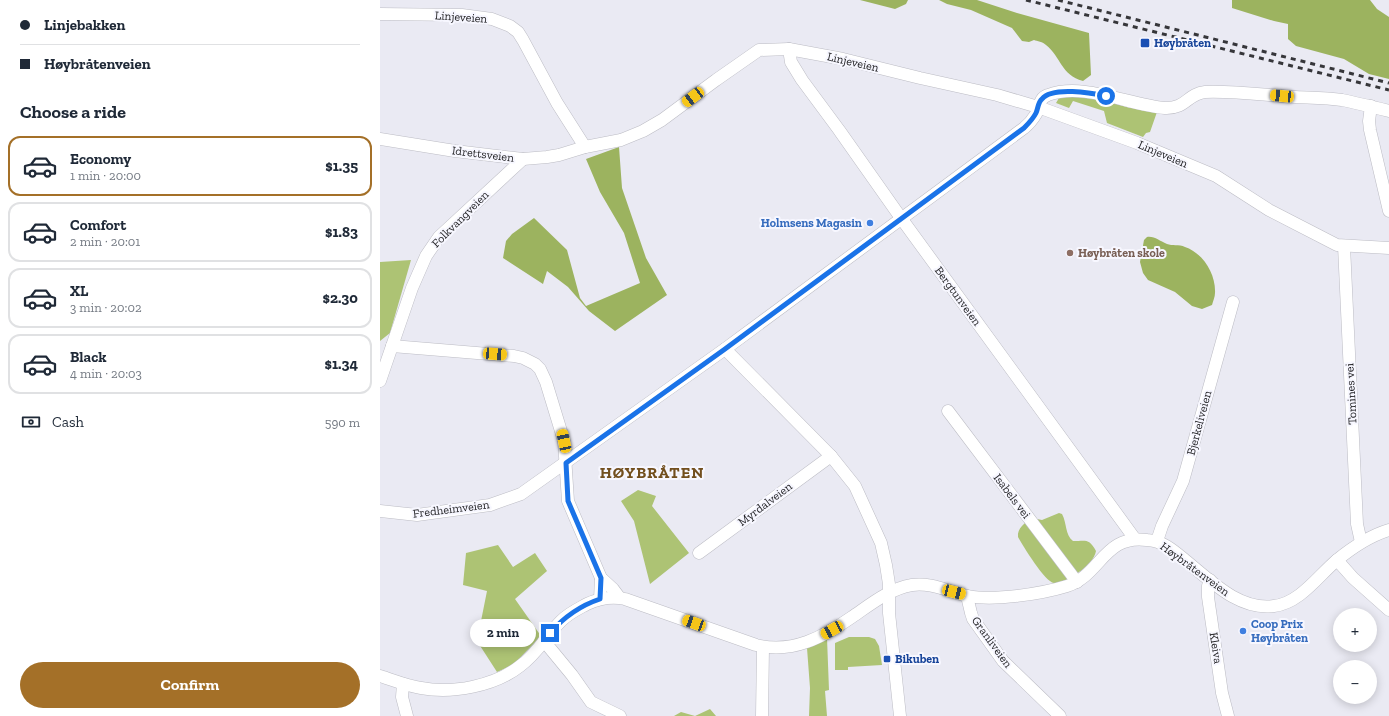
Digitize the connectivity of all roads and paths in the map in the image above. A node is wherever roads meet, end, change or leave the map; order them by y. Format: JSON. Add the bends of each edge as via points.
{"nodes":[{"id":1,"x":380,"y":14,"type":"edge"},
{"id":2,"x":789,"y":49,"type":"junction"},
{"id":3,"x":1371,"y":106,"type":"junction"},
{"id":4,"x":1038,"y":107,"type":"junction"},
{"id":5,"x":1389,"y":110,"type":"edge"},
{"id":6,"x":380,"y":139,"type":"edge"},
{"id":7,"x":585,"y":147,"type":"junction"},
{"id":8,"x":523,"y":159,"type":"junction"},
{"id":9,"x":1389,"y":211,"type":"edge"},
{"id":10,"x":901,"y":218,"type":"junction"},
{"id":11,"x":1344,"y":246,"type":"junction"},
{"id":12,"x":1389,"y":248,"type":"edge"},
{"id":13,"x":1233,"y":302,"type":"dead end"},
{"id":14,"x":387,"y":349,"type":"edge"},
{"id":15,"x":725,"y":349,"type":"junction"},
{"id":16,"x":380,"y":381,"type":"edge"},
{"id":17,"x":948,"y":411,"type":"dead end"},
{"id":18,"x":831,"y":456,"type":"junction"},
{"id":19,"x":566,"y":463,"type":"junction"},
{"id":20,"x":380,"y":511,"type":"edge"},
{"id":21,"x":1389,"y":530,"type":"edge"},
{"id":22,"x":1135,"y":539,"type":"junction"},
{"id":23,"x":1157,"y":541,"type":"junction"},
{"id":24,"x":1361,"y":542,"type":"junction"},
{"id":25,"x":699,"y":553,"type":"dead end"},
{"id":26,"x":1337,"y":560,"type":"junction"},
{"id":27,"x":601,"y":578,"type":"junction"},
{"id":28,"x":1210,"y":580,"type":"junction"},
{"id":29,"x":1076,"y":582,"type":"junction"},
{"id":30,"x":889,"y":592,"type":"junction"},
{"id":31,"x":967,"y":596,"type":"junction"},
{"id":32,"x":619,"y":597,"type":"junction"},
{"id":33,"x":600,"y":599,"type":"junction"},
{"id":34,"x":1389,"y":610,"type":"edge"},
{"id":35,"x":544,"y":641,"type":"junction"},
{"id":36,"x":763,"y":647,"type":"junction"},
{"id":37,"x":380,"y":676,"type":"edge"},
{"id":38,"x":403,"y":684,"type":"junction"},
{"id":39,"x":407,"y":716,"type":"edge"},
{"id":40,"x":620,"y":716,"type":"edge"},
{"id":41,"x":762,"y":716,"type":"edge"},
{"id":42,"x":900,"y":716,"type":"edge"},
{"id":43,"x":1060,"y":716,"type":"edge"},
{"id":44,"x":1228,"y":716,"type":"edge"}],
"edges":[{"from":1,"to":7,"type":"street","name":"Linjeveien","via":[[480,17],[501,21],[510,26],[524,40],[557,103]]},
{"from":2,"to":4,"type":"street","name":"Linjeveien","via":[[843,59]]},
{"from":2,"to":7,"type":"street","name":"Linjeveien","via":[[759,50],[643,131],[622,140]]},
{"from":2,"to":10,"type":"street","name":"Bergtunveien","via":[[791,62],[802,80]]},
{"from":3,"to":4,"type":"street","name":"Fredheimveien","via":[[1340,100],[1206,92],[1192,95],[1178,107],[1165,108],[1094,93],[1065,92],[1043,97]]},
{"from":3,"to":5,"type":"street"},
{"from":3,"to":9,"type":"street","via":[[1370,130]]},
{"from":4,"to":10,"type":"street","name":"Fredheimveien","via":[[1024,128]]},
{"from":4,"to":11,"type":"street","name":"Linjeveien","via":[[1137,142],[1216,176],[1269,210],[1337,245]]},
{"from":6,"to":8,"type":"street","name":"Idrettsveien"},
{"from":7,"to":8,"type":"street","name":"Idrettsveien","via":[[547,157]]},
{"from":8,"to":14,"type":"street","name":"Folkvangveien","via":[[432,247],[419,270]]},
{"from":10,"to":15,"type":"street","name":"Fredheimveien"},
{"from":10,"to":22,"type":"street","name":"Bergtunveien"},
{"from":11,"to":12,"type":"street","name":"Linjeveien"},
{"from":11,"to":24,"type":"street","name":"Tomines vei","via":[[1357,524]]},
{"from":13,"to":23,"type":"street","name":"Bjerkeliveien","via":[[1183,481]]},
{"from":14,"to":16,"type":"street","name":"Folkvangveien"},
{"from":14,"to":19,"type":"street","via":[[503,354],[523,358],[535,364],[544,376],[558,417]]},
{"from":15,"to":18,"type":"street"},
{"from":15,"to":19,"type":"street","name":"Fredheimveien"},
{"from":17,"to":29,"type":"street","name":"Isabels vei"},
{"from":18,"to":25,"type":"street","name":"Myrdalveien"},
{"from":18,"to":30,"type":"street","via":[[855,486],[881,543]]},
{"from":19,"to":20,"type":"street","name":"Fredheimveien","via":[[522,494],[490,505],[417,515]]},
{"from":19,"to":27,"type":"street","via":[[568,501]]},
{"from":21,"to":24,"type":"street","name":"Høybråtenveien"},
{"from":22,"to":23,"type":"street","name":"Høybråtenveien"},
{"from":22,"to":29,"type":"street","name":"Høybråtenveien","via":[[1114,547],[1090,572]]},
{"from":23,"to":28,"type":"street","name":"Høybråtenveien"},
{"from":24,"to":26,"type":"street","name":"Høybråtenveien"},
{"from":26,"to":28,"type":"street","name":"Høybråtenveien","via":[[1303,592],[1279,605],[1263,607],[1248,604]]},
{"from":26,"to":34,"type":"street"},
{"from":27,"to":32,"type":"street"},
{"from":27,"to":33,"type":"street"},
{"from":28,"to":44,"type":"street","name":"Kleiva","via":[[1208,597],[1222,693]]},
{"from":29,"to":31,"type":"street","name":"Høybråtenveien","via":[[1060,588],[1019,595],[987,598]]},
{"from":30,"to":31,"type":"street","name":"Høybråtenveien","via":[[918,584]]},
{"from":30,"to":36,"type":"street","name":"Høybråtenveien","via":[[842,624],[814,639],[786,648]]},
{"from":30,"to":42,"type":"street"},
{"from":31,"to":43,"type":"street","name":"Granliveien","via":[[974,619],[1003,661]]},
{"from":32,"to":33,"type":"street","name":"Høybråtenveien"},
{"from":32,"to":36,"type":"street","name":"Høybråtenveien"},
{"from":33,"to":35,"type":"street","name":"Høybråtenveien","via":[[568,614]]},
{"from":35,"to":38,"type":"street","name":"Høybråtenveien","via":[[521,666],[484,683],[436,690]]},
{"from":35,"to":40,"type":"street","via":[[592,702]]},
{"from":36,"to":41,"type":"street"},
{"from":37,"to":38,"type":"street","name":"Høybråtenveien"},
{"from":38,"to":39,"type":"street","via":[[402,697]]}]}
